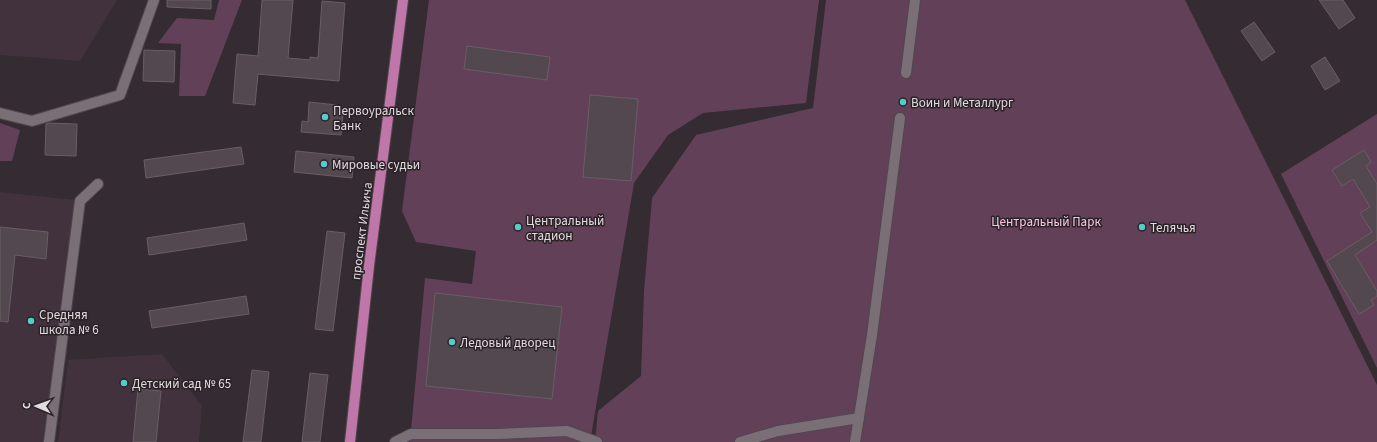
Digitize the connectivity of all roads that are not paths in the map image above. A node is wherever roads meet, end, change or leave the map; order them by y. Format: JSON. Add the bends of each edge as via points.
{"nodes":[{"id":1,"x":154,"y":0,"type":"edge"},
{"id":2,"x":402,"y":0,"type":"edge"},
{"id":3,"x":915,"y":0,"type":"edge"},
{"id":4,"x":906,"y":73,"type":"dead end"},
{"id":5,"x":0,"y":113,"type":"edge"},
{"id":6,"x":900,"y":118,"type":"dead end"},
{"id":7,"x":98,"y":184,"type":"dead end"},
{"id":8,"x":859,"y":418,"type":"junction"},
{"id":9,"x":49,"y":442,"type":"edge"},
{"id":10,"x":350,"y":442,"type":"edge"},
{"id":11,"x":395,"y":442,"type":"edge"},
{"id":12,"x":597,"y":442,"type":"edge"},
{"id":13,"x":740,"y":442,"type":"edge"},
{"id":14,"x":855,"y":442,"type":"edge"}],
"edges":[{"from":1,"to":5,"type":"street","via":[[120,94],[32,120]]},
{"from":2,"to":10,"type":"main road","name":"проспект Ильича"},
{"from":3,"to":4,"type":"street"},
{"from":6,"to":8,"type":"street"},
{"from":7,"to":9,"type":"street","via":[[80,201]]},
{"from":8,"to":13,"type":"street","via":[[778,431]]},
{"from":8,"to":14,"type":"street"},
{"from":11,"to":12,"type":"street","via":[[410,434],[567,431]]}]}
